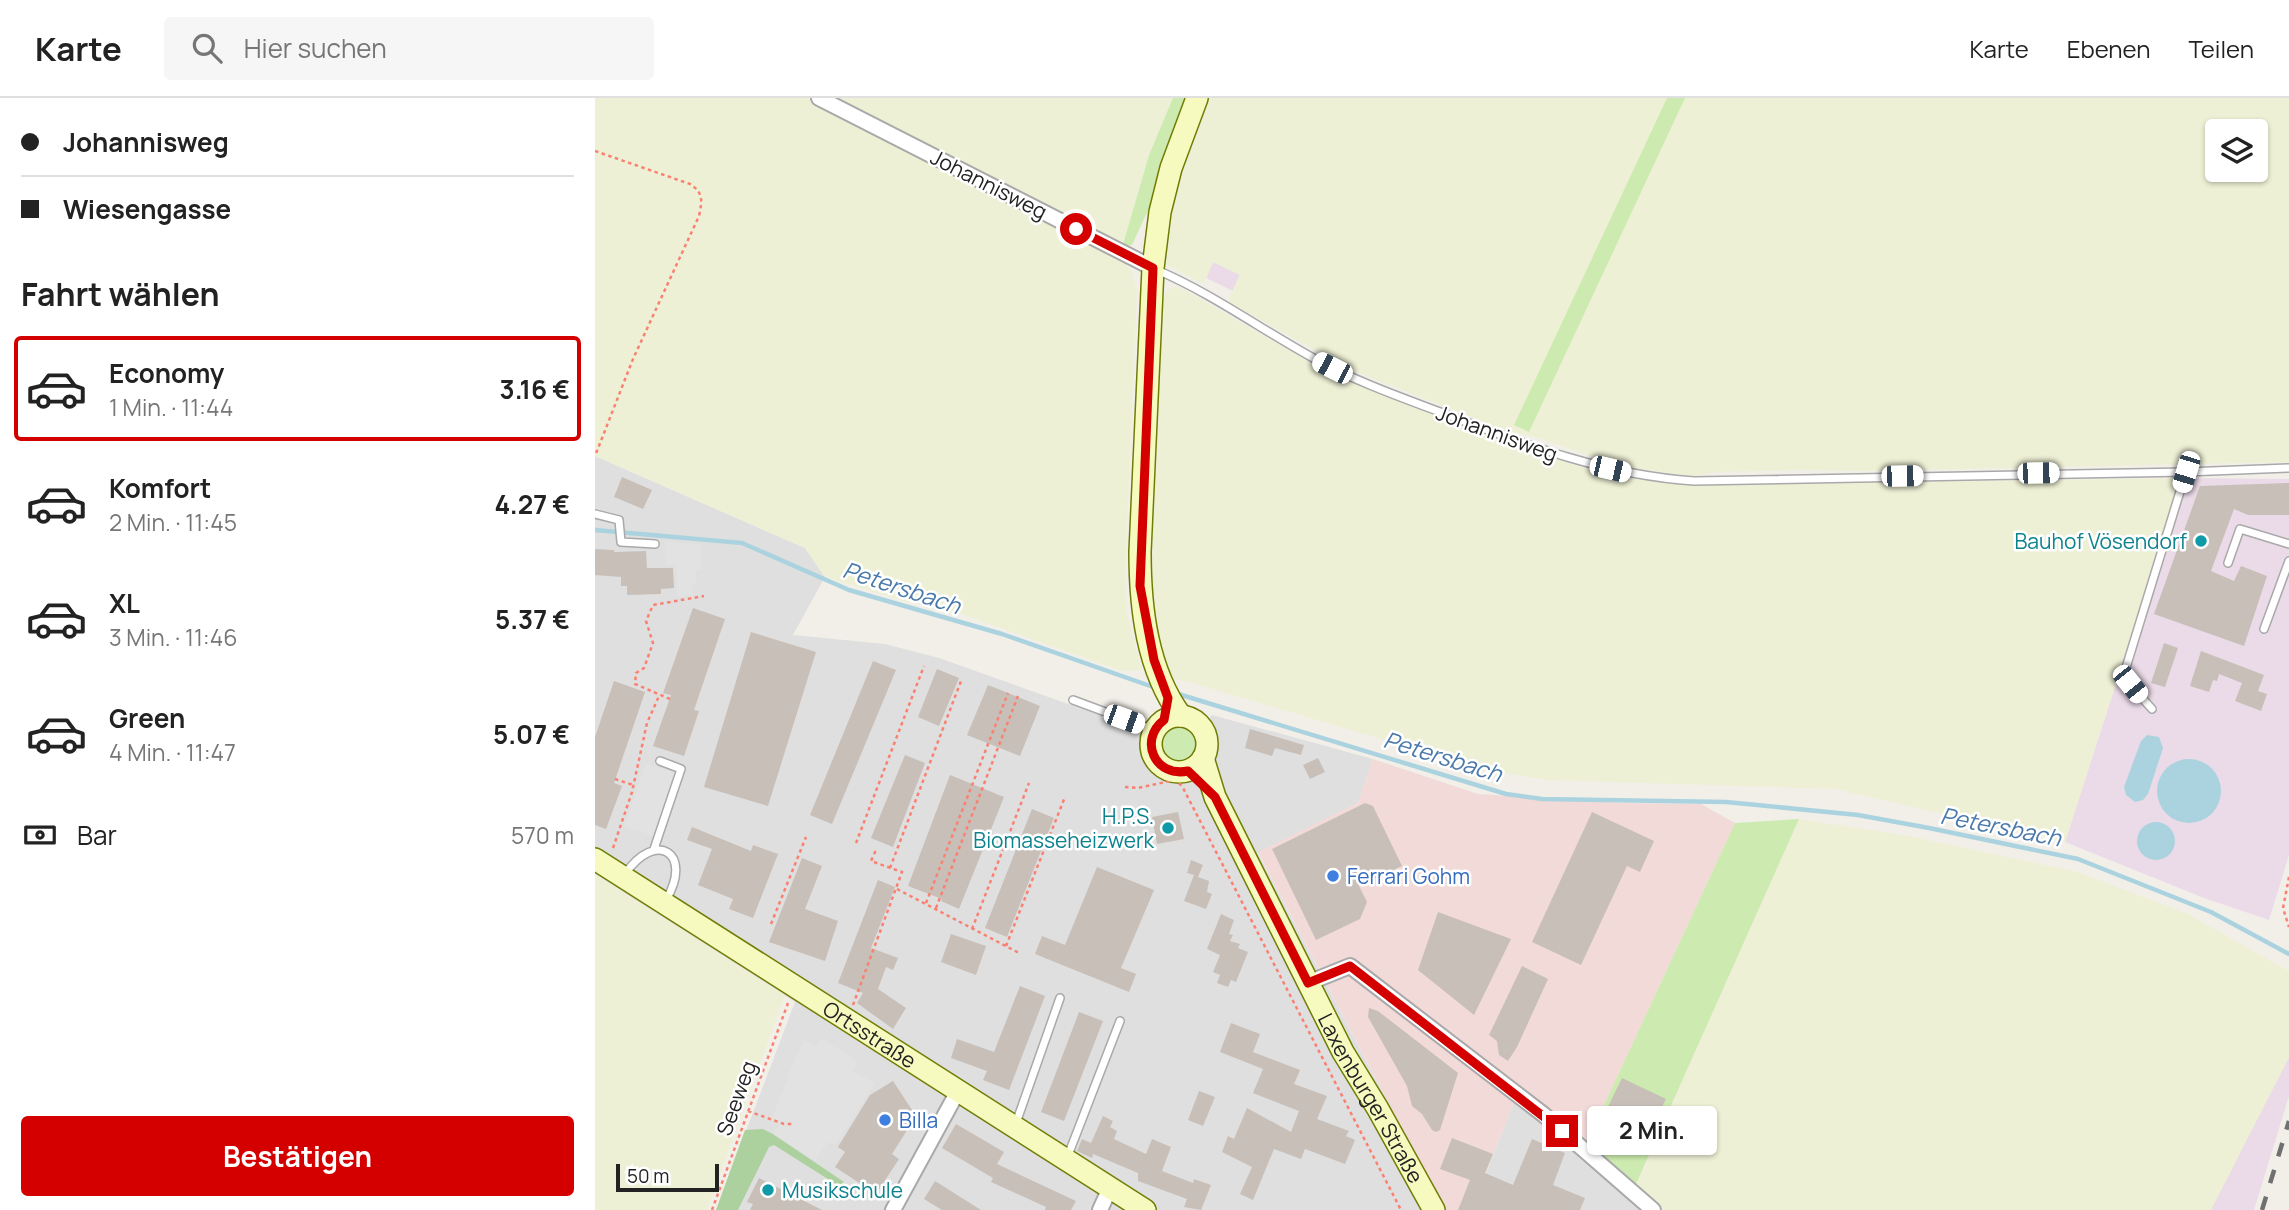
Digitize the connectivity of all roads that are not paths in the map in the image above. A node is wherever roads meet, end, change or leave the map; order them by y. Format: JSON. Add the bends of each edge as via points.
{"nodes":[{"id":1,"x":820,"y":98,"type":"edge"},
{"id":2,"x":1197,"y":98,"type":"edge"},
{"id":3,"x":1153,"y":268,"type":"junction"},
{"id":4,"x":2289,"y":468,"type":"edge"},
{"id":5,"x":2186,"y":472,"type":"junction"},
{"id":6,"x":595,"y":514,"type":"edge"},
{"id":7,"x":655,"y":544,"type":"dead end"},
{"id":8,"x":2289,"y":544,"type":"edge"},
{"id":9,"x":2289,"y":561,"type":"edge"},
{"id":10,"x":2228,"y":562,"type":"dead end"},
{"id":11,"x":2264,"y":629,"type":"dead end"},
{"id":12,"x":1073,"y":699,"type":"dead end"},
{"id":13,"x":2151,"y":709,"type":"dead end"},
{"id":14,"x":1166,"y":722,"type":"junction"},
{"id":15,"x":660,"y":761,"type":"dead end"},
{"id":16,"x":1195,"y":764,"type":"junction"},
{"id":17,"x":654,"y":849,"type":"junction"},
{"id":18,"x":595,"y":859,"type":"edge"},
{"id":19,"x":627,"y":871,"type":"junction"},
{"id":20,"x":664,"y":904,"type":"junction"},
{"id":21,"x":1308,"y":983,"type":"junction"},
{"id":22,"x":1060,"y":998,"type":"dead end"},
{"id":23,"x":1120,"y":1021,"type":"dead end"},
{"id":24,"x":958,"y":1091,"type":"junction"},
{"id":25,"x":1014,"y":1127,"type":"junction"},
{"id":26,"x":1066,"y":1160,"type":"junction"},
{"id":27,"x":1110,"y":1188,"type":"junction"},
{"id":28,"x":893,"y":1210,"type":"edge"},
{"id":29,"x":1100,"y":1210,"type":"edge"},
{"id":30,"x":1145,"y":1210,"type":"edge"},
{"id":31,"x":1434,"y":1210,"type":"edge"},
{"id":32,"x":1653,"y":1210,"type":"edge"}],
"edges":[{"from":1,"to":3,"type":"street","name":"Johannisweg"},
{"from":2,"to":3,"type":"main road","name":"Laxenburger Straße","via":[[1171,168]]},
{"from":3,"to":5,"type":"lane","name":"Johannisweg","via":[[1349,376],[1532,447],[1629,473],[1694,481]]},
{"from":3,"to":14,"type":"main road","name":"Laxenburger Straße","via":[[1140,586],[1147,633],[1168,698]]},
{"from":4,"to":5,"type":"lane","name":"Johannisweg"},
{"from":5,"to":13,"type":"lane","via":[[2124,674]]},
{"from":6,"to":7,"type":"lane","via":[[617,519],[621,542]]},
{"from":8,"to":10,"type":"lane","via":[[2240,529]]},
{"from":9,"to":11,"type":"lane"},
{"from":12,"to":14,"type":"lane"},
{"from":14,"to":16,"type":"main road","name":"Laxenburger Straße","via":[[1192,719],[1204,731],[1207,748]]},
{"from":14,"to":16,"type":"main road","name":"Laxenburger Straße","via":[[1150,747],[1156,761],[1178,772]]},
{"from":15,"to":17,"type":"lane","via":[[681,769]]},
{"from":16,"to":21,"type":"main road","name":"Laxenburger Straße"},
{"from":17,"to":19,"type":"lane"},
{"from":17,"to":20,"type":"lane","via":[[669,853],[677,865],[677,877]]},
{"from":18,"to":19,"type":"main road","name":"Ortsstraße"},
{"from":19,"to":20,"type":"main road","name":"Ortsstraße"},
{"from":20,"to":24,"type":"main road","name":"Ortsstraße"},
{"from":21,"to":31,"type":"main road","name":"Laxenburger Straße"},
{"from":21,"to":32,"type":"street","via":[[1350,966],[1544,1115]]},
{"from":22,"to":25,"type":"lane"},
{"from":23,"to":26,"type":"lane"},
{"from":24,"to":25,"type":"main road","name":"Ortsstraße"},
{"from":24,"to":28,"type":"street"},
{"from":25,"to":26,"type":"main road","name":"Ortsstraße"},
{"from":26,"to":27,"type":"main road","name":"Ortsstraße"},
{"from":27,"to":29,"type":"street"},
{"from":27,"to":30,"type":"main road","name":"Ortsstraße"}]}
